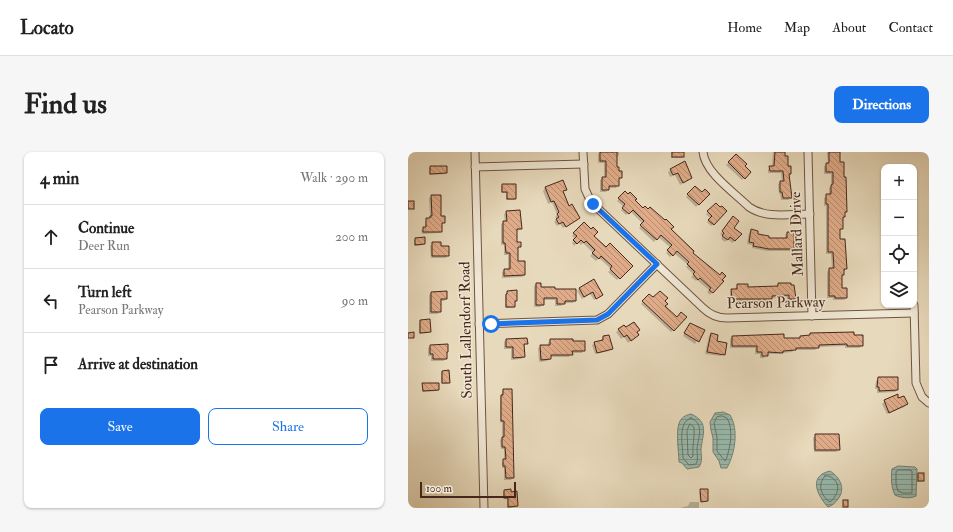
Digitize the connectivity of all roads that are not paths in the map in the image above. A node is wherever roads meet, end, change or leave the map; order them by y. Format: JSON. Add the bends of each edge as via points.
{"nodes":[{"id":1,"x":475,"y":152,"type":"edge"},
{"id":2,"x":583,"y":152,"type":"edge"},
{"id":3,"x":703,"y":152,"type":"edge"},
{"id":4,"x":808,"y":152,"type":"edge"},
{"id":5,"x":584,"y":164,"type":"junction"},
{"id":6,"x":475,"y":167,"type":"junction"},
{"id":7,"x":810,"y":214,"type":"junction"},
{"id":8,"x":657,"y":264,"type":"junction"},
{"id":9,"x":914,"y":308,"type":"edge"},
{"id":10,"x":914,"y":313,"type":"junction"},
{"id":11,"x":812,"y":316,"type":"junction"},
{"id":12,"x":479,"y":324,"type":"junction"},
{"id":13,"x":929,"y":403,"type":"edge"},
{"id":14,"x":484,"y":508,"type":"edge"}],
"edges":[{"from":1,"to":6,"type":"street","name":"South Lallendorf Road"},
{"from":2,"to":5,"type":"street","name":"Pearson Parkway"},
{"from":3,"to":7,"type":"street","via":[[711,170],[754,211],[769,215]]},
{"from":4,"to":7,"type":"street","name":"Mallard Drive"},
{"from":5,"to":6,"type":"street"},
{"from":5,"to":8,"type":"street","name":"Pearson Parkway","via":[[585,189],[590,200]]},
{"from":6,"to":12,"type":"street","name":"South Lallendorf Road"},
{"from":7,"to":11,"type":"street","name":"Mallard Drive"},
{"from":8,"to":11,"type":"street","name":"Pearson Parkway","via":[[706,311],[716,316]]},
{"from":8,"to":12,"type":"street","via":[[608,314],[597,320]]},
{"from":9,"to":10,"type":"street"},
{"from":10,"to":11,"type":"street","name":"Pearson Parkway"},
{"from":10,"to":13,"type":"street","via":[[916,383],[922,397]]},
{"from":12,"to":14,"type":"street","name":"South Lallendorf Road"}]}
